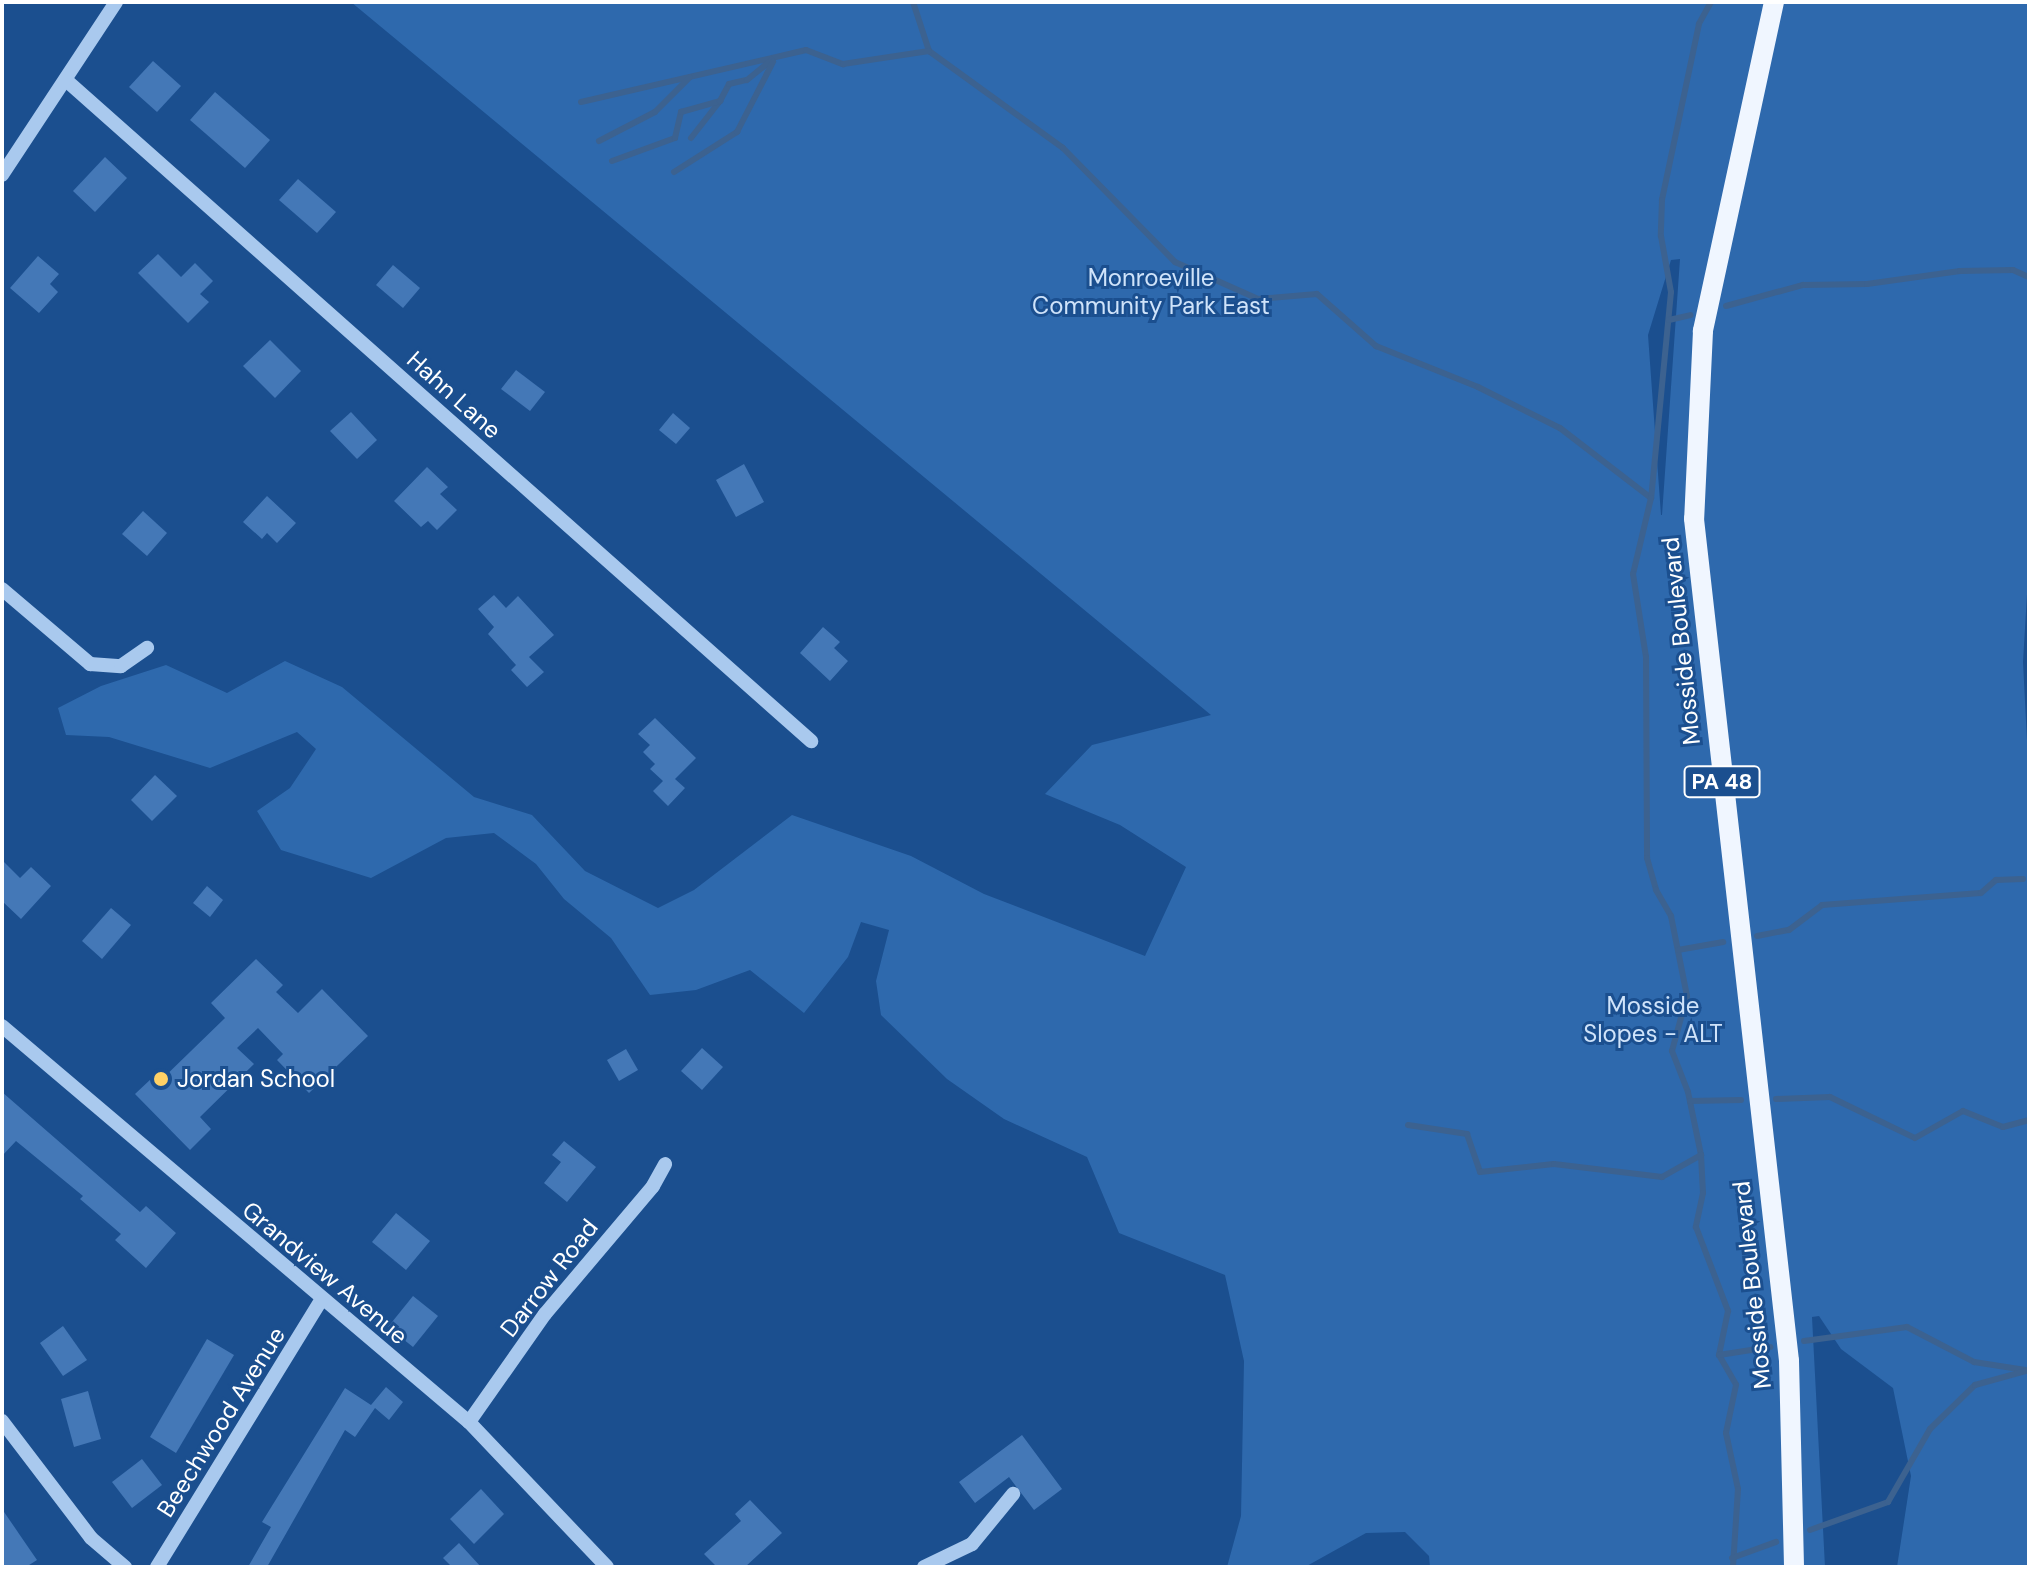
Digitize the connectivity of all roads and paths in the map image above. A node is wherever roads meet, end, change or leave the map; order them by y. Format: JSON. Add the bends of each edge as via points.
{"nodes":[{"id":1,"x":116,"y":2,"type":"edge"},
{"id":2,"x":1774,"y":2,"type":"edge"},
{"id":3,"x":67,"y":81,"type":"junction"},
{"id":4,"x":2,"y":175,"type":"edge"},
{"id":5,"x":2,"y":589,"type":"edge"},
{"id":6,"x":147,"y":648,"type":"dead end"},
{"id":7,"x":811,"y":741,"type":"dead end"},
{"id":8,"x":3,"y":1031,"type":"edge"},
{"id":9,"x":665,"y":1164,"type":"dead end"},
{"id":10,"x":322,"y":1299,"type":"junction"},
{"id":11,"x":2,"y":1421,"type":"edge"},
{"id":12,"x":469,"y":1422,"type":"junction"},
{"id":13,"x":1013,"y":1494,"type":"dead end"},
{"id":14,"x":125,"y":1567,"type":"edge"},
{"id":15,"x":157,"y":1567,"type":"edge"},
{"id":16,"x":607,"y":1567,"type":"edge"},
{"id":17,"x":924,"y":1567,"type":"edge"},
{"id":18,"x":1794,"y":1567,"type":"edge"}],
"edges":[{"from":1,"to":3,"type":"street"},
{"from":2,"to":18,"type":"main road","name":"Mosside Boulevard","number":"PA 48","via":[[1703,331],[1694,519],[1789,1361]]},
{"from":3,"to":4,"type":"street"},
{"from":3,"to":7,"type":"street","name":"Hahn Lane"},
{"from":5,"to":6,"type":"street","via":[[90,664],[121,666]]},
{"from":8,"to":10,"type":"street","name":"Grandview Avenue"},
{"from":9,"to":12,"type":"street","name":"Darrow Road","via":[[653,1186],[545,1314]]},
{"from":10,"to":12,"type":"street","name":"Grandview Avenue"},
{"from":10,"to":15,"type":"street","name":"Beechwood Avenue"},
{"from":11,"to":14,"type":"street","via":[[91,1538]]},
{"from":12,"to":16,"type":"street","name":"Grandview Avenue"},
{"from":13,"to":17,"type":"street","via":[[972,1544]]}]}
